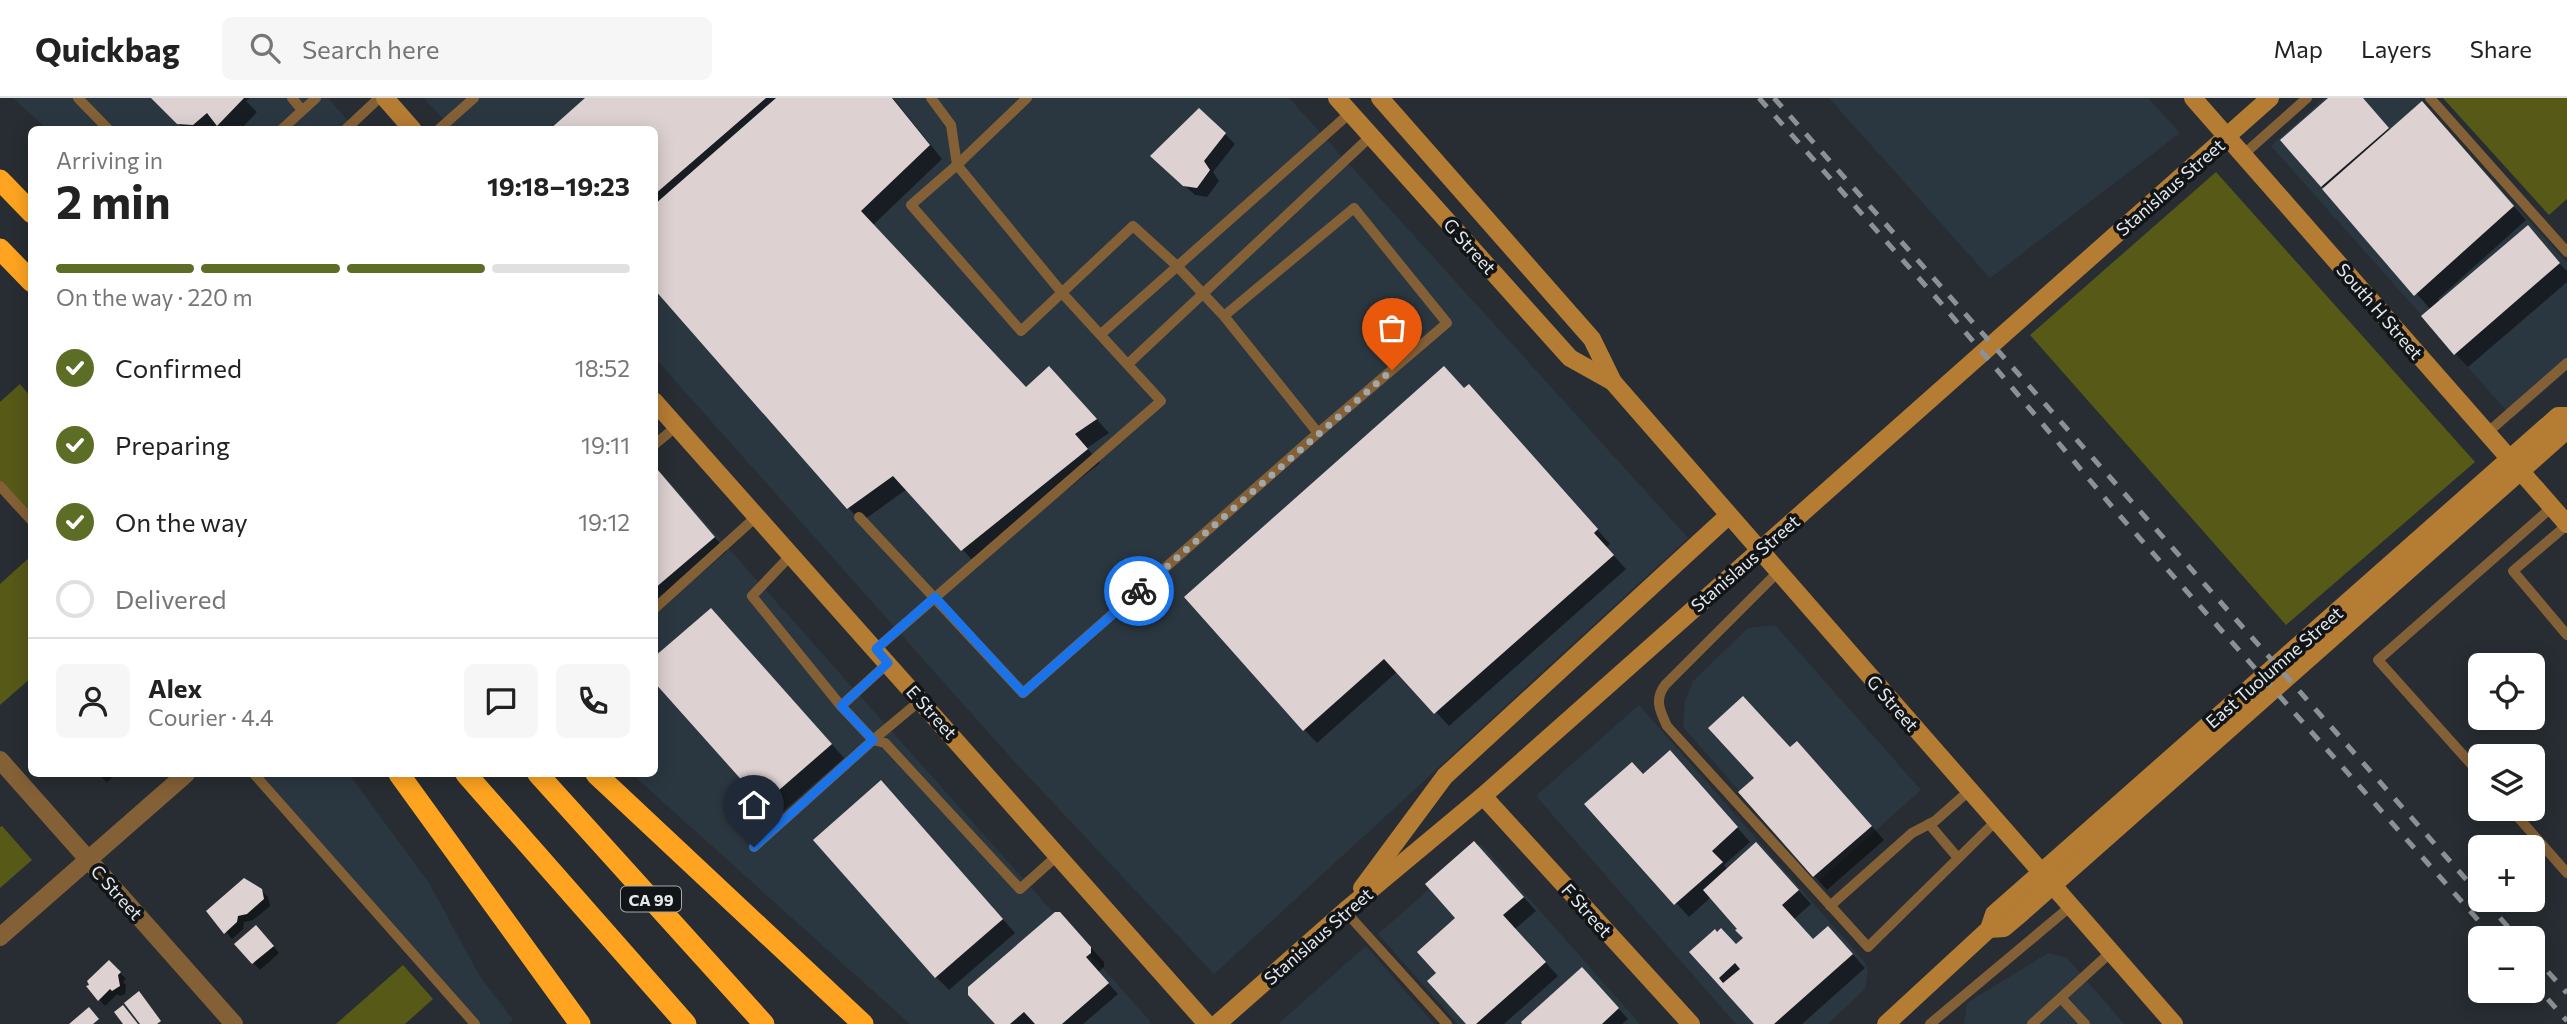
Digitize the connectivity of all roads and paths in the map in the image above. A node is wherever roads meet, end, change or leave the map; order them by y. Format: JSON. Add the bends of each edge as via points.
{"nodes":[{"id":1,"x":78,"y":98,"type":"edge"},
{"id":2,"x":292,"y":98,"type":"edge"},
{"id":3,"x":316,"y":98,"type":"edge"},
{"id":4,"x":379,"y":98,"type":"edge"},
{"id":5,"x":384,"y":98,"type":"edge"},
{"id":6,"x":474,"y":98,"type":"edge"},
{"id":7,"x":932,"y":98,"type":"edge"},
{"id":8,"x":1027,"y":98,"type":"edge"},
{"id":9,"x":1336,"y":98,"type":"edge"},
{"id":10,"x":1380,"y":98,"type":"edge"},
{"id":11,"x":2193,"y":98,"type":"edge"},
{"id":12,"x":2270,"y":98,"type":"edge"},
{"id":13,"x":2307,"y":98,"type":"edge"},
{"id":14,"x":2430,"y":98,"type":"edge"},
{"id":15,"x":302,"y":110,"type":"junction"},
{"id":16,"x":1350,"y":113,"type":"junction"},
{"id":17,"x":105,"y":126,"type":"edge"},
{"id":18,"x":285,"y":126,"type":"edge"},
{"id":19,"x":349,"y":126,"type":"edge"},
{"id":20,"x":409,"y":126,"type":"edge"},
{"id":21,"x":442,"y":126,"type":"edge"},
{"id":22,"x":1371,"y":136,"type":"junction"},
{"id":23,"x":2243,"y":155,"type":"junction"},
{"id":24,"x":957,"y":165,"type":"junction"},
{"id":25,"x":0,"y":180,"type":"edge"},
{"id":26,"x":28,"y":210,"type":"edge"},
{"id":27,"x":0,"y":249,"type":"edge"},
{"id":28,"x":2567,"y":252,"type":"edge"},
{"id":29,"x":1176,"y":265,"type":"junction"},
{"id":30,"x":28,"y":278,"type":"edge"},
{"id":31,"x":1063,"y":293,"type":"junction"},
{"id":32,"x":1202,"y":295,"type":"junction"},
{"id":33,"x":1224,"y":316,"type":"junction"},
{"id":34,"x":1101,"y":334,"type":"junction"},
{"id":35,"x":2567,"y":363,"type":"edge"},
{"id":36,"x":1128,"y":364,"type":"junction"},
{"id":37,"x":1613,"y":382,"type":"junction"},
{"id":38,"x":658,"y":405,"type":"edge"},
{"id":39,"x":2567,"y":416,"type":"edge"},
{"id":40,"x":677,"y":426,"type":"junction"},
{"id":41,"x":1318,"y":433,"type":"junction"},
{"id":42,"x":2487,"y":433,"type":"junction"},
{"id":43,"x":2555,"y":434,"type":"edge"},
{"id":44,"x":658,"y":442,"type":"edge"},
{"id":45,"x":0,"y":486,"type":"edge"},
{"id":46,"x":2552,"y":507,"type":"junction"},
{"id":47,"x":1729,"y":515,"type":"junction"},
{"id":48,"x":757,"y":516,"type":"junction"},
{"id":49,"x":859,"y":517,"type":"dead end"},
{"id":50,"x":28,"y":518,"type":"edge"},
{"id":51,"x":2567,"y":525,"type":"edge"},
{"id":52,"x":791,"y":555,"type":"junction"},
{"id":53,"x":1778,"y":572,"type":"junction"},
{"id":54,"x":935,"y":597,"type":"junction"},
{"id":55,"x":658,"y":605,"type":"edge"},
{"id":56,"x":2567,"y":635,"type":"edge"},
{"id":57,"x":876,"y":649,"type":"junction"},
{"id":58,"x":888,"y":663,"type":"junction"},
{"id":59,"x":920,"y":700,"type":"junction"},
{"id":60,"x":841,"y":706,"type":"junction"},
{"id":61,"x":873,"y":740,"type":"junction"},
{"id":62,"x":0,"y":760,"type":"edge"},
{"id":63,"x":2468,"y":761,"type":"edge"},
{"id":64,"x":183,"y":777,"type":"edge"},
{"id":65,"x":257,"y":777,"type":"edge"},
{"id":66,"x":401,"y":777,"type":"edge"},
{"id":67,"x":469,"y":777,"type":"edge"},
{"id":68,"x":541,"y":777,"type":"edge"},
{"id":69,"x":599,"y":777,"type":"edge"},
{"id":70,"x":1970,"y":790,"type":"junction"},
{"id":71,"x":1483,"y":796,"type":"junction"},
{"id":72,"x":1996,"y":821,"type":"junction"},
{"id":73,"x":2522,"y":821,"type":"edge"},
{"id":74,"x":1930,"y":824,"type":"junction"},
{"id":75,"x":754,"y":847,"type":"dead end"},
{"id":76,"x":1058,"y":855,"type":"junction"},
{"id":77,"x":1958,"y":858,"type":"junction"},
{"id":78,"x":88,"y":860,"type":"junction"},
{"id":79,"x":2565,"y":867,"type":"edge"},
{"id":80,"x":1830,"y":906,"type":"junction"},
{"id":81,"x":2071,"y":906,"type":"junction"},
{"id":82,"x":1345,"y":911,"type":"junction"},
{"id":83,"x":0,"y":937,"type":"edge"},
{"id":84,"x":2111,"y":951,"type":"junction"},
{"id":85,"x":2061,"y":998,"type":"junction"},
{"id":86,"x":1932,"y":1023,"type":"edge"},
{"id":87,"x":234,"y":1024,"type":"edge"},
{"id":88,"x":475,"y":1024,"type":"edge"},
{"id":89,"x":580,"y":1024,"type":"edge"},
{"id":90,"x":686,"y":1024,"type":"edge"},
{"id":91,"x":764,"y":1024,"type":"edge"},
{"id":92,"x":863,"y":1024,"type":"edge"},
{"id":93,"x":1208,"y":1024,"type":"edge"},
{"id":94,"x":1217,"y":1024,"type":"edge"},
{"id":95,"x":1447,"y":1024,"type":"edge"},
{"id":96,"x":1691,"y":1024,"type":"edge"},
{"id":97,"x":1886,"y":1024,"type":"edge"},
{"id":98,"x":2032,"y":1024,"type":"edge"},
{"id":99,"x":2085,"y":1024,"type":"edge"},
{"id":100,"x":2174,"y":1024,"type":"edge"}],
"edges":[{"from":1,"to":17,"type":"lane"},
{"from":2,"to":15,"type":"lane"},
{"from":3,"to":15,"type":"lane"},
{"from":4,"to":19,"type":"lane"},
{"from":5,"to":20,"type":"street"},
{"from":6,"to":21,"type":"lane"},
{"from":7,"to":24,"type":"lane","via":[[951,125]]},
{"from":8,"to":24,"type":"lane"},
{"from":9,"to":16,"type":"street","name":"G Street"},
{"from":10,"to":37,"type":"street","name":"G Street","via":[[1592,339]]},
{"from":11,"to":23,"type":"street","name":"South H Street"},
{"from":12,"to":71,"type":"street","name":"Stanislaus Street"},
{"from":13,"to":23,"type":"lane"},
{"from":14,"to":28,"type":"lane"},
{"from":15,"to":18,"type":"lane"},
{"from":16,"to":22,"type":"street","name":"G Street"},
{"from":16,"to":29,"type":"lane"},
{"from":22,"to":32,"type":"lane"},
{"from":22,"to":37,"type":"street","name":"G Street","via":[[1570,358]]},
{"from":23,"to":42,"type":"street","name":"South H Street"},
{"from":24,"to":31,"type":"lane"},
{"from":24,"to":31,"type":"lane","via":[[911,205],[1021,331]]},
{"from":25,"to":26,"type":"highway"},
{"from":27,"to":30,"type":"highway"},
{"from":29,"to":31,"type":"lane","via":[[1132,226]]},
{"from":29,"to":32,"type":"lane"},
{"from":29,"to":34,"type":"lane"},
{"from":31,"to":34,"type":"lane"},
{"from":32,"to":33,"type":"lane"},
{"from":32,"to":36,"type":"lane"},
{"from":33,"to":41,"type":"lane"},
{"from":33,"to":41,"type":"lane","via":[[1354,208],[1447,323]]},
{"from":34,"to":36,"type":"lane"},
{"from":35,"to":42,"type":"lane"},
{"from":36,"to":54,"type":"lane","via":[[1161,401]]},
{"from":37,"to":47,"type":"street","name":"G Street"},
{"from":38,"to":40,"type":"street","name":"E Street"},
{"from":39,"to":43,"type":"street","name":"East Tuolumne Street","via":[[2558,416]]},
{"from":40,"to":44,"type":"lane"},
{"from":40,"to":48,"type":"street","name":"E Street"},
{"from":41,"to":54,"type":"lane","via":[[1023,693]]},
{"from":42,"to":46,"type":"street","name":"South H Street"},
{"from":43,"to":97,"type":"street","name":"East Tuolumne Street","via":[[2012,910],[2004,928],[1989,929]]},
{"from":45,"to":50,"type":"lane"},
{"from":46,"to":51,"type":"street","name":"South H Street"},
{"from":46,"to":63,"type":"lane","via":[[2378,660]]},
{"from":47,"to":53,"type":"street","name":"G Street"},
{"from":47,"to":82,"type":"street","via":[[1444,776]]},
{"from":48,"to":52,"type":"street","name":"E Street"},
{"from":48,"to":55,"type":"lane"},
{"from":49,"to":54,"type":"lane"},
{"from":51,"to":56,"type":"lane","via":[[2513,571]]},
{"from":52,"to":57,"type":"street","name":"E Street"},
{"from":52,"to":60,"type":"lane","via":[[751,596]]},
{"from":53,"to":70,"type":"street","name":"G Street"},
{"from":53,"to":80,"type":"lane","via":[[1665,685],[1658,694],[1659,708],[1667,726]]},
{"from":54,"to":57,"type":"lane"},
{"from":57,"to":58,"type":"street","name":"E Street"},
{"from":58,"to":59,"type":"street","name":"E Street"},
{"from":58,"to":60,"type":"lane"},
{"from":59,"to":61,"type":"lane"},
{"from":59,"to":76,"type":"street","name":"E Street"},
{"from":60,"to":61,"type":"lane"},
{"from":61,"to":75,"type":"lane"},
{"from":61,"to":76,"type":"lane","via":[[885,743],[1020,889]]},
{"from":62,"to":78,"type":"street","name":"C Street"},
{"from":64,"to":78,"type":"street"},
{"from":65,"to":88,"type":"lane"},
{"from":66,"to":89,"type":"highway"},
{"from":67,"to":90,"type":"highway","number":"CA 99"},
{"from":68,"to":91,"type":"highway","number":"CA 99"},
{"from":69,"to":92,"type":"highway"},
{"from":70,"to":72,"type":"street","name":"G Street"},
{"from":70,"to":74,"type":"lane"},
{"from":71,"to":82,"type":"street","name":"Stanislaus Street"},
{"from":71,"to":96,"type":"street","name":"F Street"},
{"from":72,"to":77,"type":"lane"},
{"from":72,"to":81,"type":"street","name":"G Street"},
{"from":73,"to":79,"type":"lane"},
{"from":74,"to":77,"type":"lane"},
{"from":74,"to":80,"type":"lane","via":[[1912,833]]},
{"from":76,"to":93,"type":"street","name":"E Street"},
{"from":77,"to":80,"type":"lane","via":[[1868,947]]},
{"from":78,"to":83,"type":"street"},
{"from":78,"to":87,"type":"street","name":"C Street"},
{"from":81,"to":84,"type":"street","name":"G Street"},
{"from":81,"to":86,"type":"lane"},
{"from":82,"to":94,"type":"street","name":"Stanislaus Street"},
{"from":82,"to":95,"type":"lane"},
{"from":84,"to":85,"type":"lane"},
{"from":84,"to":100,"type":"street","name":"G Street"},
{"from":85,"to":98,"type":"lane"},
{"from":85,"to":99,"type":"lane"}]}
